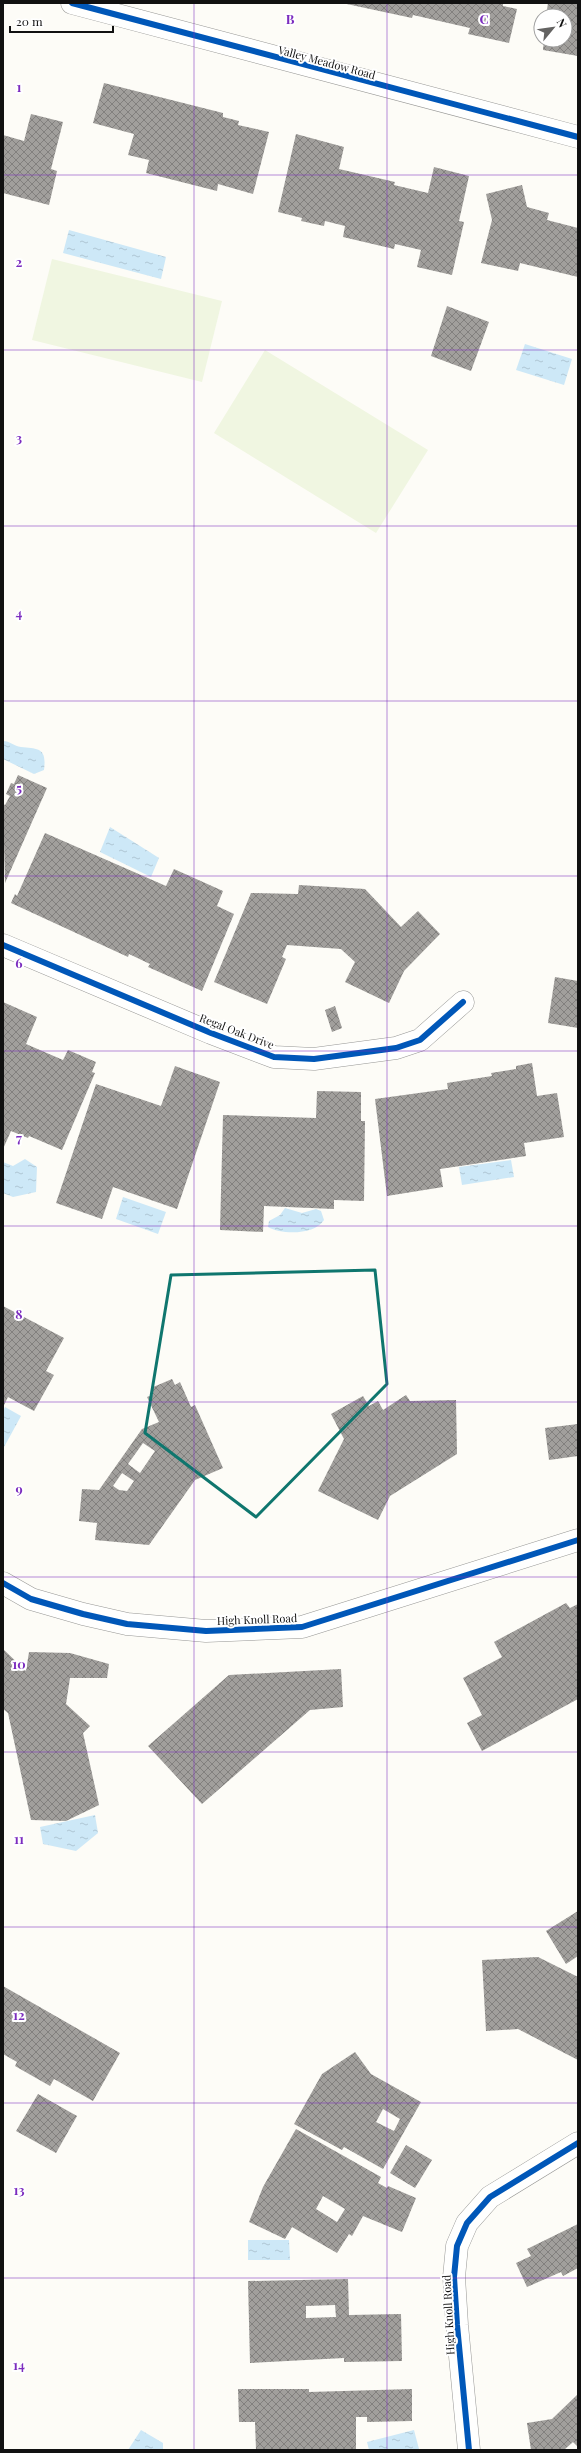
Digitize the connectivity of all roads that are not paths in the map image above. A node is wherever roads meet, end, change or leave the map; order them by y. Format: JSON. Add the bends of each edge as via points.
{"nodes":[{"id":1,"x":72,"y":3,"type":"edge"},
{"id":2,"x":578,"y":137,"type":"edge"},
{"id":3,"x":3,"y":945,"type":"edge"},
{"id":4,"x":463,"y":1002,"type":"dead end"},
{"id":5,"x":578,"y":1540,"type":"edge"},
{"id":6,"x":3,"y":1583,"type":"edge"},
{"id":7,"x":578,"y":2143,"type":"edge"},
{"id":8,"x":469,"y":2450,"type":"edge"}],
"edges":[{"from":1,"to":2,"type":"street","name":"Valley Meadow Road"},
{"from":3,"to":4,"type":"street","name":"Regal Oak Drive","via":[[274,1057],[314,1059],[396,1048],[420,1040]]},
{"from":5,"to":6,"type":"street","name":"High Knoll Road","via":[[302,1627],[206,1631],[127,1624],[30,1599]]},
{"from":7,"to":8,"type":"street","name":"High Knoll Road","via":[[490,2197],[468,2223],[457,2246],[454,2277]]}]}
